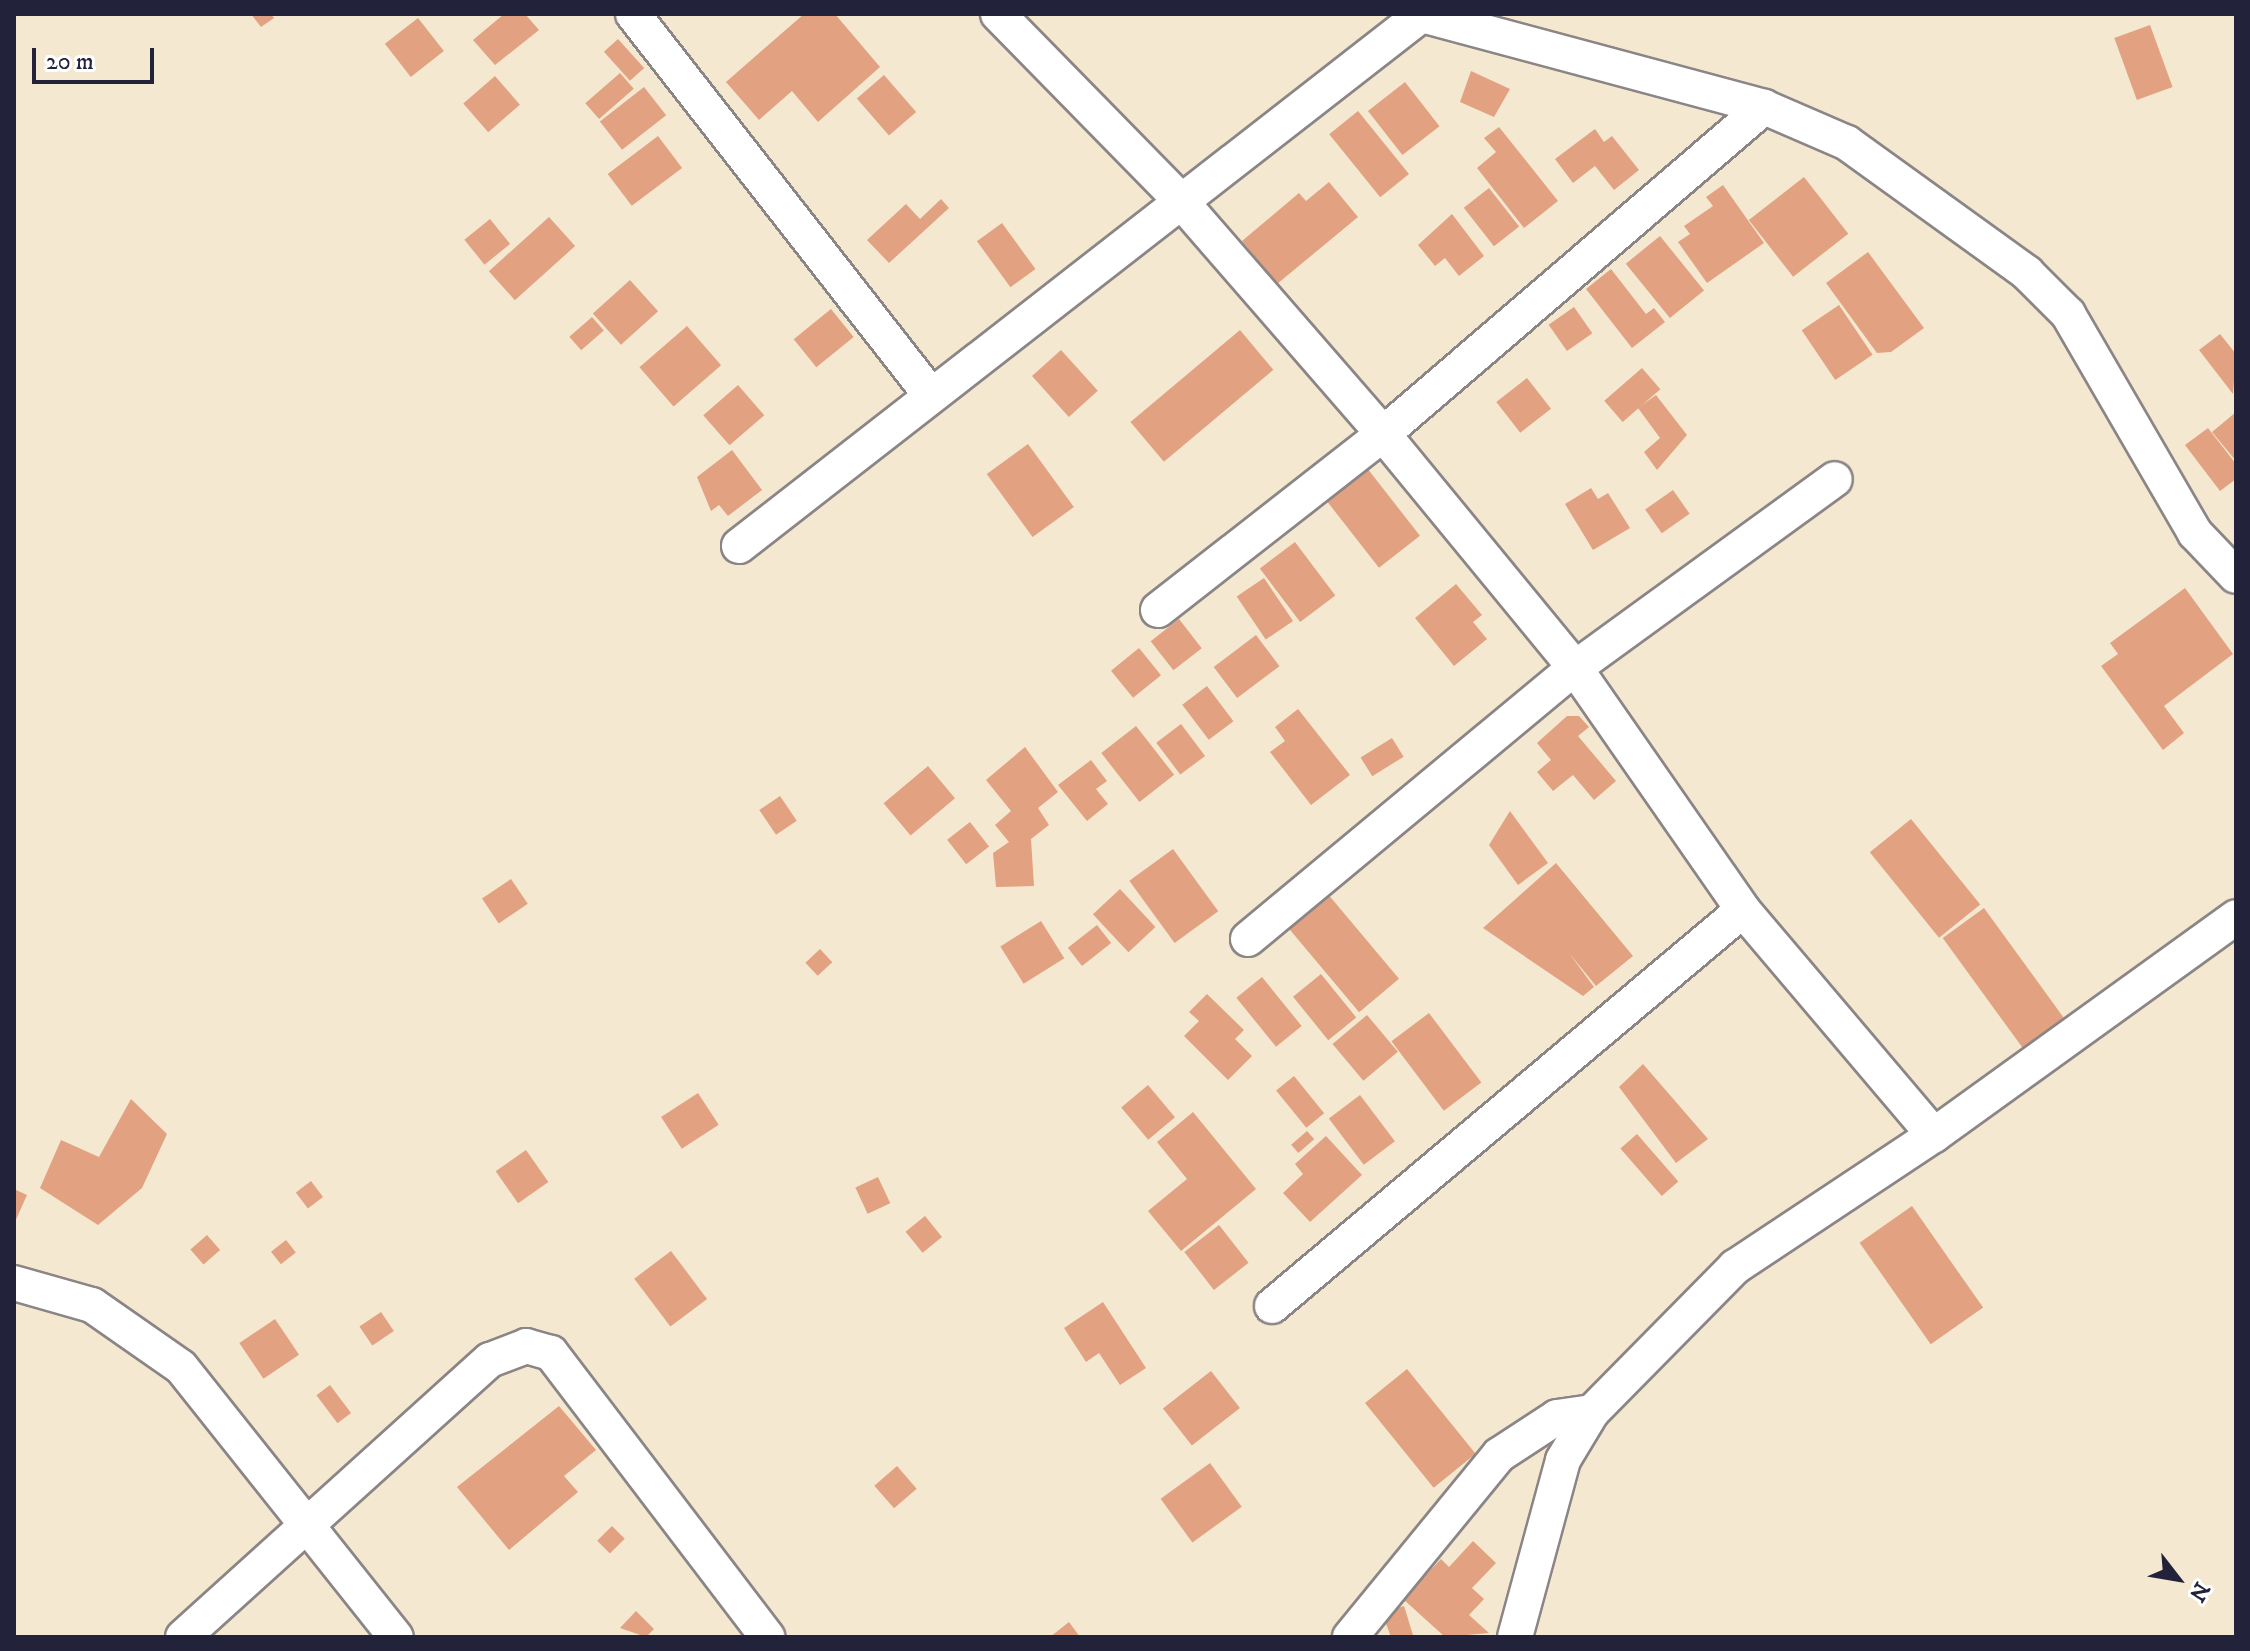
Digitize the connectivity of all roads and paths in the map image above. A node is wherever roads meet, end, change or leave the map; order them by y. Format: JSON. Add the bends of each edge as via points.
{"nodes":[{"id":1,"x":633,"y":14,"type":"edge"},
{"id":2,"x":998,"y":14,"type":"edge"},
{"id":3,"x":1420,"y":14,"type":"edge"},
{"id":4,"x":1764,"y":107,"type":"junction"},
{"id":5,"x":1179,"y":199,"type":"junction"},
{"id":6,"x":928,"y":392,"type":"junction"},
{"id":7,"x":1383,"y":434,"type":"junction"},
{"id":8,"x":1835,"y":479,"type":"dead end"},
{"id":9,"x":739,"y":546,"type":"dead end"},
{"id":10,"x":2236,"y":576,"type":"edge"},
{"id":11,"x":1158,"y":610,"type":"dead end"},
{"id":12,"x":1575,"y":668,"type":"junction"},
{"id":13,"x":1743,"y":910,"type":"junction"},
{"id":14,"x":2236,"y":917,"type":"edge"},
{"id":15,"x":1248,"y":939,"type":"dead end"},
{"id":16,"x":1934,"y":1135,"type":"junction"},
{"id":17,"x":14,"y":1283,"type":"edge"},
{"id":18,"x":1272,"y":1306,"type":"dead end"},
{"id":19,"x":1592,"y":1412,"type":"junction"},
{"id":20,"x":309,"y":1522,"type":"junction"},
{"id":21,"x":194,"y":1631,"type":"edge"},
{"id":22,"x":396,"y":1637,"type":"edge"},
{"id":23,"x":767,"y":1637,"type":"edge"},
{"id":24,"x":1350,"y":1637,"type":"edge"},
{"id":25,"x":1515,"y":1637,"type":"edge"}],
"edges":[{"from":1,"to":6,"type":"street"},
{"from":2,"to":5,"type":"street"},
{"from":3,"to":4,"type":"street"},
{"from":3,"to":5,"type":"street"},
{"from":4,"to":7,"type":"street"},
{"from":4,"to":10,"type":"street","via":[[1847,143],[2027,273],[2068,314],[2195,533]]},
{"from":5,"to":6,"type":"street"},
{"from":5,"to":7,"type":"street"},
{"from":6,"to":9,"type":"street"},
{"from":7,"to":11,"type":"street"},
{"from":7,"to":12,"type":"street"},
{"from":8,"to":12,"type":"street"},
{"from":12,"to":13,"type":"street"},
{"from":12,"to":15,"type":"street"},
{"from":13,"to":16,"type":"street"},
{"from":13,"to":18,"type":"street"},
{"from":14,"to":16,"type":"street"},
{"from":16,"to":19,"type":"street","via":[[1735,1267]]},
{"from":17,"to":20,"type":"street","via":[[92,1305],[144,1336],[181,1367]]},
{"from":19,"to":24,"type":"street","via":[[1557,1417],[1499,1455]]},
{"from":19,"to":25,"type":"street","via":[[1563,1460]]},
{"from":20,"to":21,"type":"street"},
{"from":20,"to":22,"type":"street"},
{"from":20,"to":23,"type":"street","via":[[490,1360],[526,1346],[551,1353]]}]}
